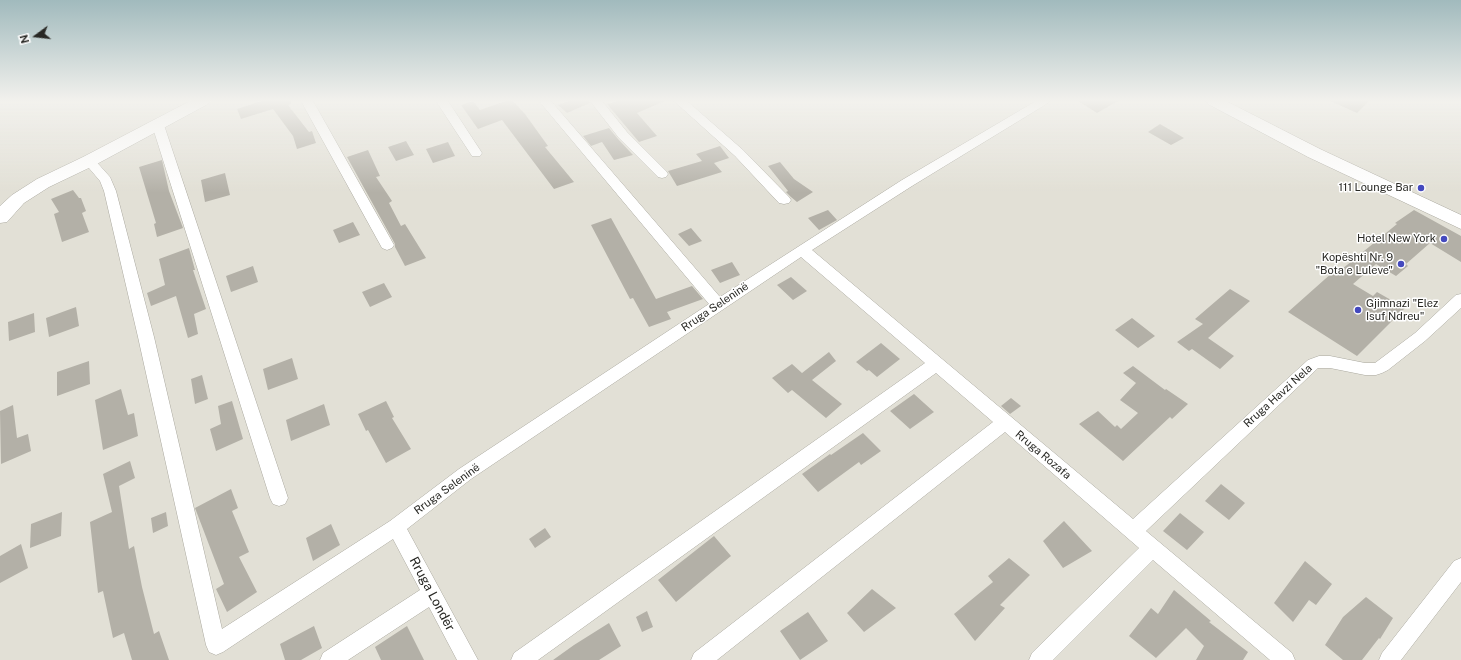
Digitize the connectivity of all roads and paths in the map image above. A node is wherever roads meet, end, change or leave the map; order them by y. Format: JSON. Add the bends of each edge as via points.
{"nodes":[{"id":1,"x":145,"y":132,"type":"edge"},
{"id":2,"x":160,"y":132,"type":"edge"},
{"id":3,"x":324,"y":132,"type":"edge"},
{"id":4,"x":463,"y":132,"type":"edge"},
{"id":5,"x":574,"y":132,"type":"edge"},
{"id":6,"x":620,"y":132,"type":"edge"},
{"id":7,"x":715,"y":132,"type":"edge"},
{"id":8,"x":993,"y":132,"type":"edge"},
{"id":9,"x":1273,"y":132,"type":"edge"},
{"id":10,"x":476,"y":152,"type":"dead end"},
{"id":11,"x":89,"y":161,"type":"junction"},
{"id":12,"x":662,"y":174,"type":"dead end"},
{"id":13,"x":784,"y":200,"type":"dead end"},
{"id":14,"x":0,"y":217,"type":"edge"},
{"id":15,"x":1461,"y":223,"type":"edge"},
{"id":16,"x":388,"y":245,"type":"dead end"},
{"id":17,"x":802,"y":250,"type":"junction"},
{"id":18,"x":1461,"y":299,"type":"edge"},
{"id":19,"x":718,"y":306,"type":"junction"},
{"id":20,"x":936,"y":364,"type":"junction"},
{"id":21,"x":1005,"y":422,"type":"junction"},
{"id":22,"x":279,"y":498,"type":"dead end"},
{"id":23,"x":396,"y":527,"type":"junction"},
{"id":24,"x":1133,"y":531,"type":"junction"},
{"id":25,"x":1152,"y":548,"type":"junction"},
{"id":26,"x":1461,"y":567,"type":"edge"},
{"id":27,"x":432,"y":594,"type":"junction"},
{"id":28,"x":330,"y":660,"type":"edge"},
{"id":29,"x":468,"y":660,"type":"edge"},
{"id":30,"x":521,"y":660,"type":"edge"},
{"id":31,"x":701,"y":660,"type":"edge"},
{"id":32,"x":1039,"y":660,"type":"edge"},
{"id":33,"x":1285,"y":660,"type":"edge"},
{"id":34,"x":1389,"y":660,"type":"edge"}],
"edges":[{"from":1,"to":11,"type":"main road"},
{"from":2,"to":22,"type":"street"},
{"from":3,"to":16,"type":"street"},
{"from":4,"to":10,"type":"street"},
{"from":5,"to":19,"type":"street"},
{"from":6,"to":12,"type":"street"},
{"from":7,"to":13,"type":"street"},
{"from":8,"to":17,"type":"street","name":"Rruga Seleninë"},
{"from":9,"to":15,"type":"main road"},
{"from":11,"to":14,"type":"main road","via":[[28,191]]},
{"from":11,"to":23,"type":"street","name":"Rruga Seleninë","via":[[106,180],[110,191],[148,344],[216,645]]},
{"from":17,"to":19,"type":"street","name":"Rruga Seleninë"},
{"from":17,"to":20,"type":"street","name":"Rruga Rozafa"},
{"from":18,"to":24,"type":"street","name":"Rruga Havzi Nela","via":[[1420,337],[1383,366],[1370,369],[1330,362],[1313,364]]},
{"from":19,"to":23,"type":"street","name":"Rruga Seleninë","via":[[465,474]]},
{"from":20,"to":21,"type":"street","name":"Rruga Rozafa"},
{"from":20,"to":30,"type":"street"},
{"from":21,"to":24,"type":"street","name":"Rruga Rozafa"},
{"from":21,"to":31,"type":"street"},
{"from":23,"to":27,"type":"street","name":"Rruga Londër"},
{"from":24,"to":25,"type":"street","name":"Rruga Rozafa"},
{"from":25,"to":32,"type":"street"},
{"from":25,"to":33,"type":"street","name":"Rruga Rozafa"},
{"from":26,"to":34,"type":"street"},
{"from":27,"to":28,"type":"street"},
{"from":27,"to":29,"type":"street","name":"Rruga Londër"}]}
